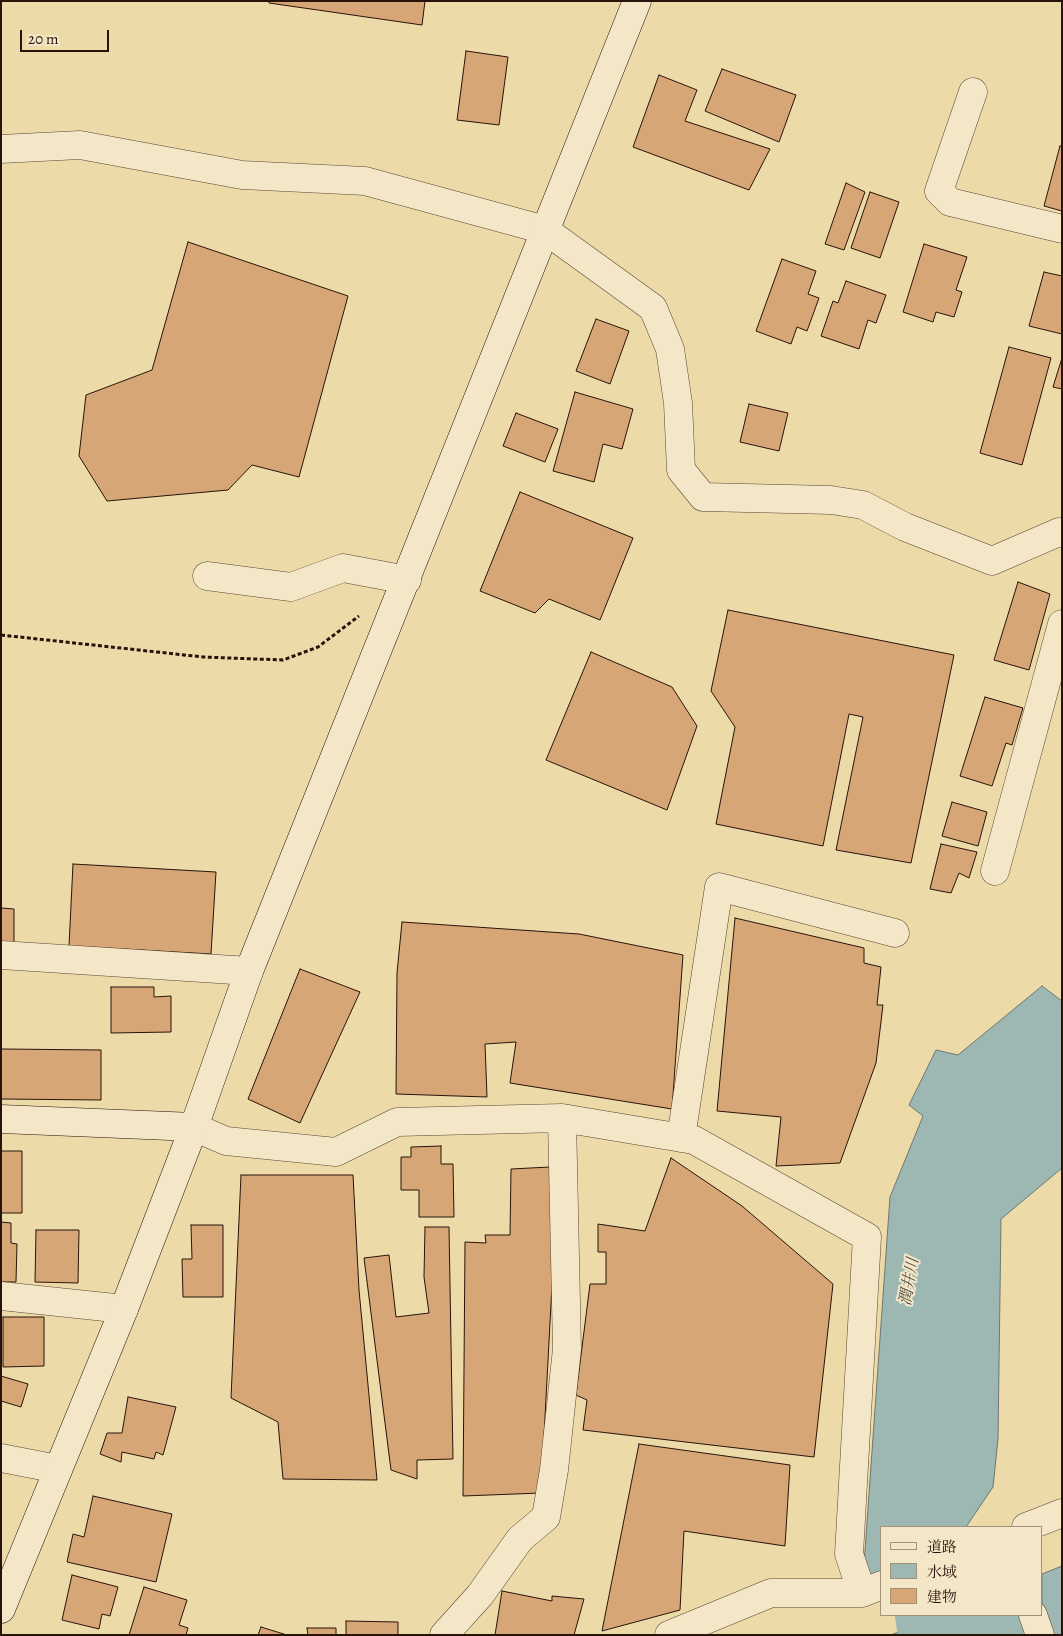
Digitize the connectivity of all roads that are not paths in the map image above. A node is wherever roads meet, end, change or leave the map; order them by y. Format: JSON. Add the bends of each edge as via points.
{"nodes":[{"id":1,"x":637,"y":1,"type":"edge"},
{"id":2,"x":973,"y":92,"type":"dead end"},
{"id":3,"x":1,"y":149,"type":"edge"},
{"id":4,"x":1062,"y":229,"type":"edge"},
{"id":5,"x":545,"y":230,"type":"junction"},
{"id":6,"x":1062,"y":532,"type":"edge"},
{"id":7,"x":207,"y":576,"type":"dead end"},
{"id":8,"x":407,"y":580,"type":"junction"},
{"id":9,"x":1062,"y":624,"type":"edge"},
{"id":10,"x":995,"y":871,"type":"dead end"},
{"id":11,"x":895,"y":933,"type":"dead end"},
{"id":12,"x":1,"y":955,"type":"edge"},
{"id":13,"x":250,"y":971,"type":"junction"},
{"id":14,"x":562,"y":1118,"type":"junction"},
{"id":15,"x":1,"y":1119,"type":"edge"},
{"id":16,"x":194,"y":1128,"type":"junction"},
{"id":17,"x":681,"y":1138,"type":"junction"},
{"id":18,"x":1,"y":1296,"type":"edge"},
{"id":19,"x":124,"y":1309,"type":"junction"},
{"id":20,"x":1,"y":1458,"type":"edge"},
{"id":21,"x":58,"y":1469,"type":"junction"},
{"id":22,"x":1062,"y":1513,"type":"edge"},
{"id":23,"x":1029,"y":1526,"type":"edge"},
{"id":24,"x":872,"y":1589,"type":"edge"},
{"id":25,"x":1,"y":1609,"type":"edge"},
{"id":26,"x":1033,"y":1616,"type":"edge"},
{"id":27,"x":444,"y":1635,"type":"edge"},
{"id":28,"x":668,"y":1635,"type":"edge"},
{"id":29,"x":1040,"y":1635,"type":"edge"}],
"edges":[{"from":1,"to":5,"type":"street"},
{"from":2,"to":4,"type":"street","via":[[939,191],[950,202]]},
{"from":3,"to":5,"type":"street","via":[[80,146],[242,174],[365,181]]},
{"from":5,"to":6,"type":"street","via":[[653,308],[670,349],[678,403],[681,470],[703,497],[831,500],[863,504],[905,527],[992,561]]},
{"from":5,"to":8,"type":"street"},
{"from":7,"to":8,"type":"street","via":[[291,587],[343,568]]},
{"from":8,"to":13,"type":"street"},
{"from":9,"to":10,"type":"street"},
{"from":11,"to":17,"type":"street","via":[[719,887]]},
{"from":12,"to":13,"type":"street"},
{"from":13,"to":16,"type":"street"},
{"from":14,"to":16,"type":"street","via":[[397,1122],[336,1152],[226,1141]]},
{"from":14,"to":17,"type":"street"},
{"from":14,"to":27,"type":"street","via":[[567,1349],[546,1517],[520,1539],[480,1595]]},
{"from":15,"to":16,"type":"street"},
{"from":16,"to":19,"type":"street"},
{"from":17,"to":24,"type":"street","via":[[694,1140],[867,1237],[849,1554]]},
{"from":18,"to":19,"type":"street"},
{"from":19,"to":21,"type":"street"},
{"from":20,"to":21,"type":"street"},
{"from":21,"to":25,"type":"street"},
{"from":22,"to":23,"type":"street"},
{"from":24,"to":28,"type":"street","via":[[771,1593]]},
{"from":26,"to":29,"type":"street"}]}
